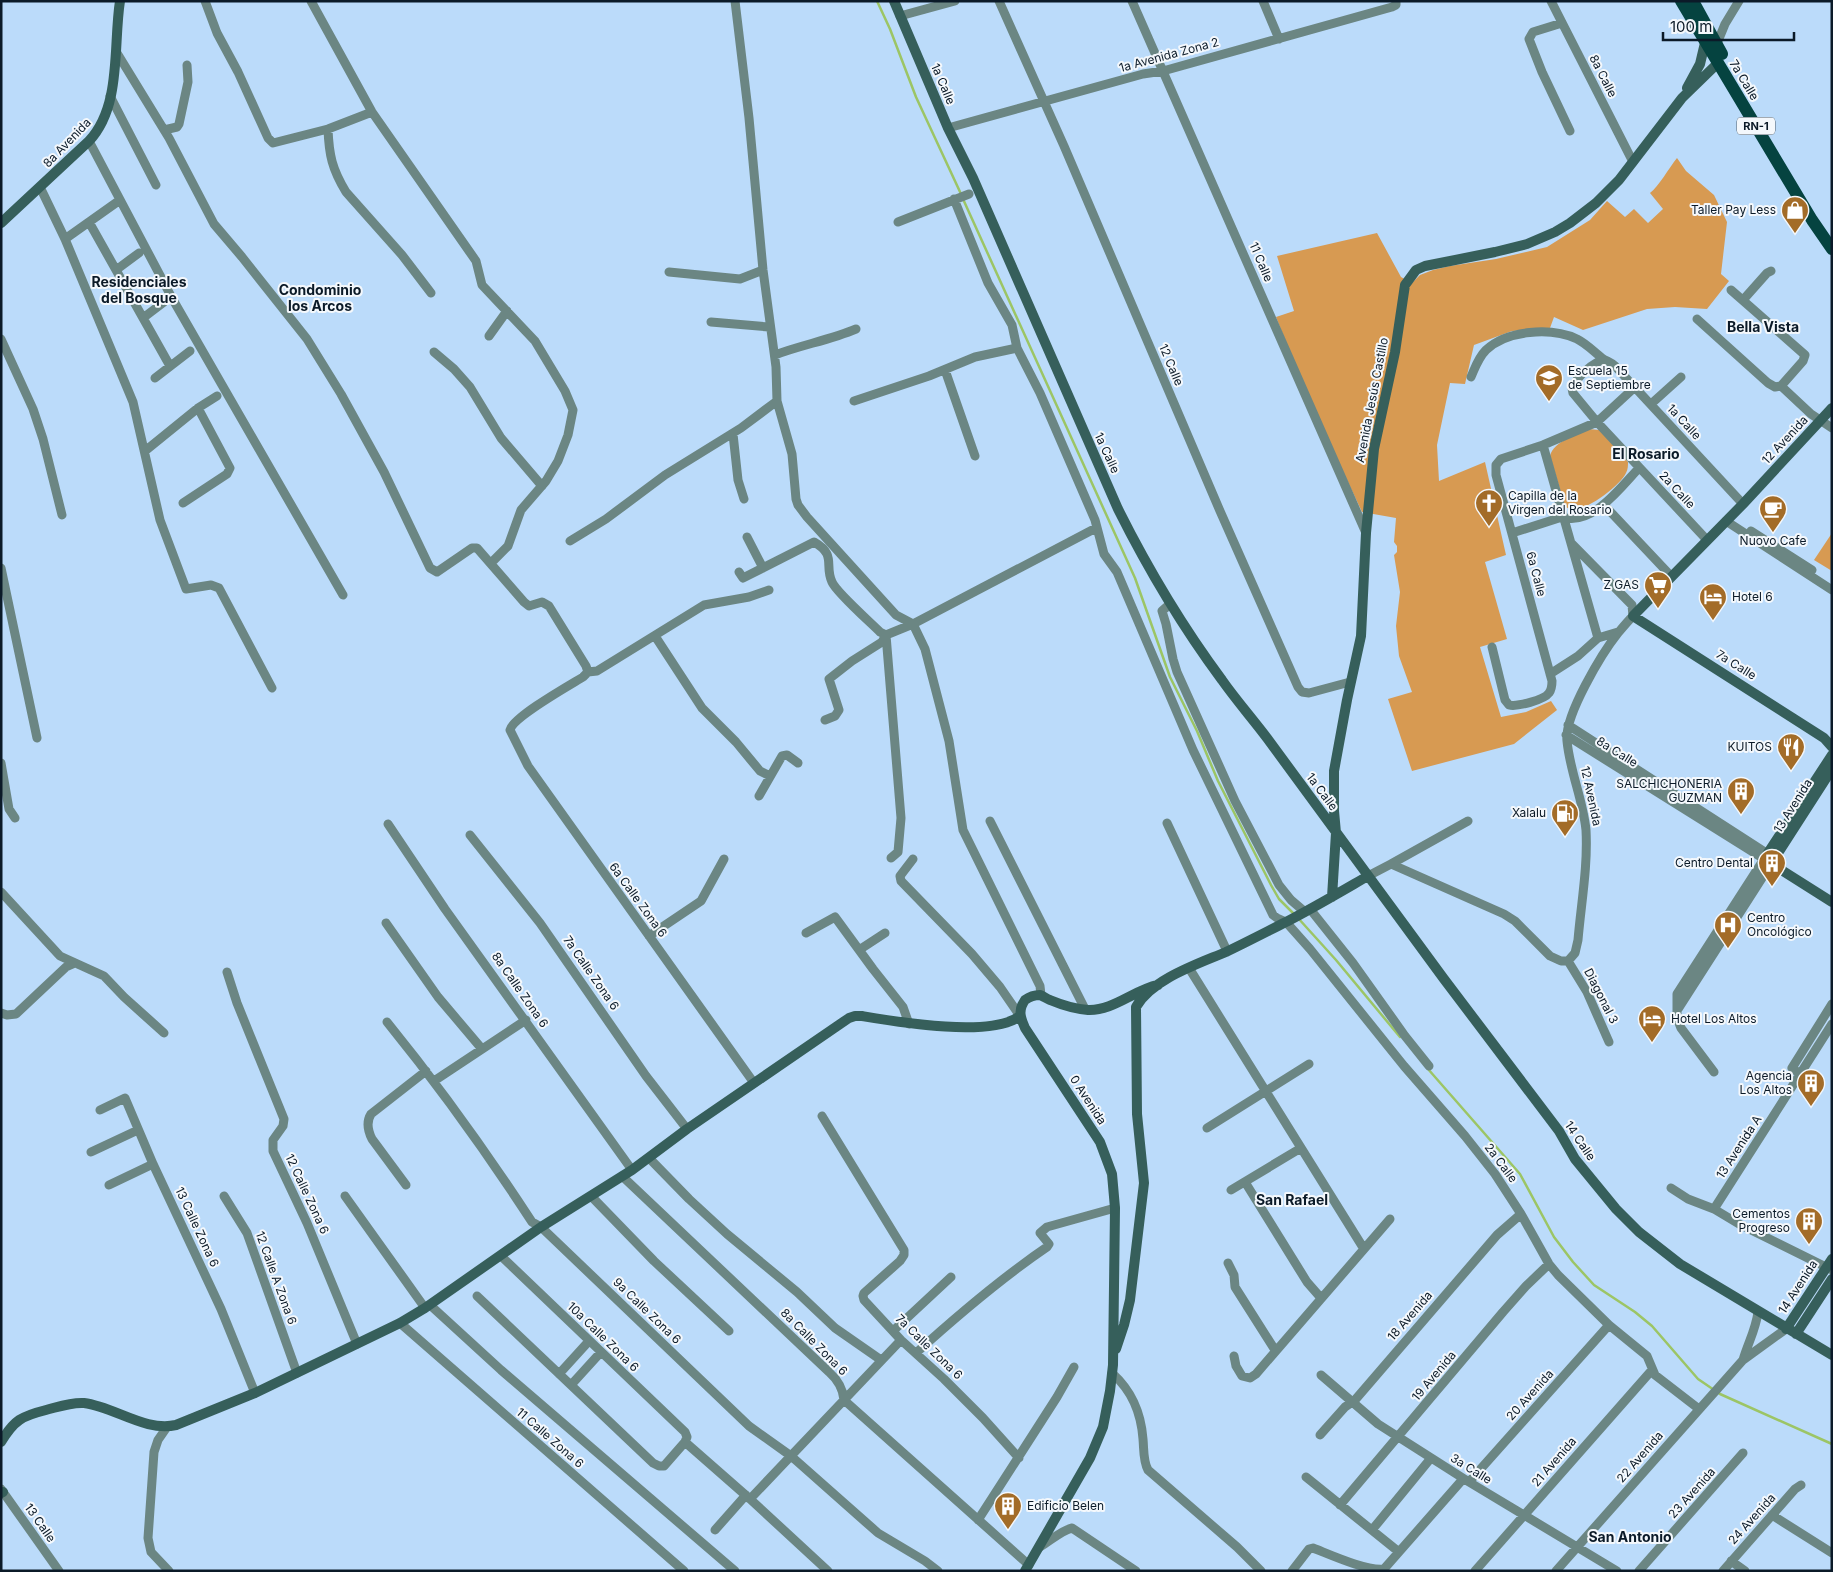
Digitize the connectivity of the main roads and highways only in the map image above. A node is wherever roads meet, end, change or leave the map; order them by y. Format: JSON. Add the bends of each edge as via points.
{"nodes":[{"id":1,"x":1681,"y":1,"type":"edge"},
{"id":2,"x":1693,"y":1,"type":"edge"},
{"id":3,"x":1710,"y":44,"type":"junction"},
{"id":4,"x":1832,"y":236,"type":"edge"},
{"id":5,"x":1832,"y":249,"type":"edge"}],
"edges":[{"from":1,"to":3,"type":"main road","name":"7a Calle","number":"RN-1"},
{"from":2,"to":3,"type":"main road","name":"7a Calle","number":"RN-1"},
{"from":3,"to":4,"type":"main road","name":"7a Calle","number":"RN-1"},
{"from":3,"to":5,"type":"main road","name":"7a Calle","number":"RN-1","via":[[1718,63]]}]}
